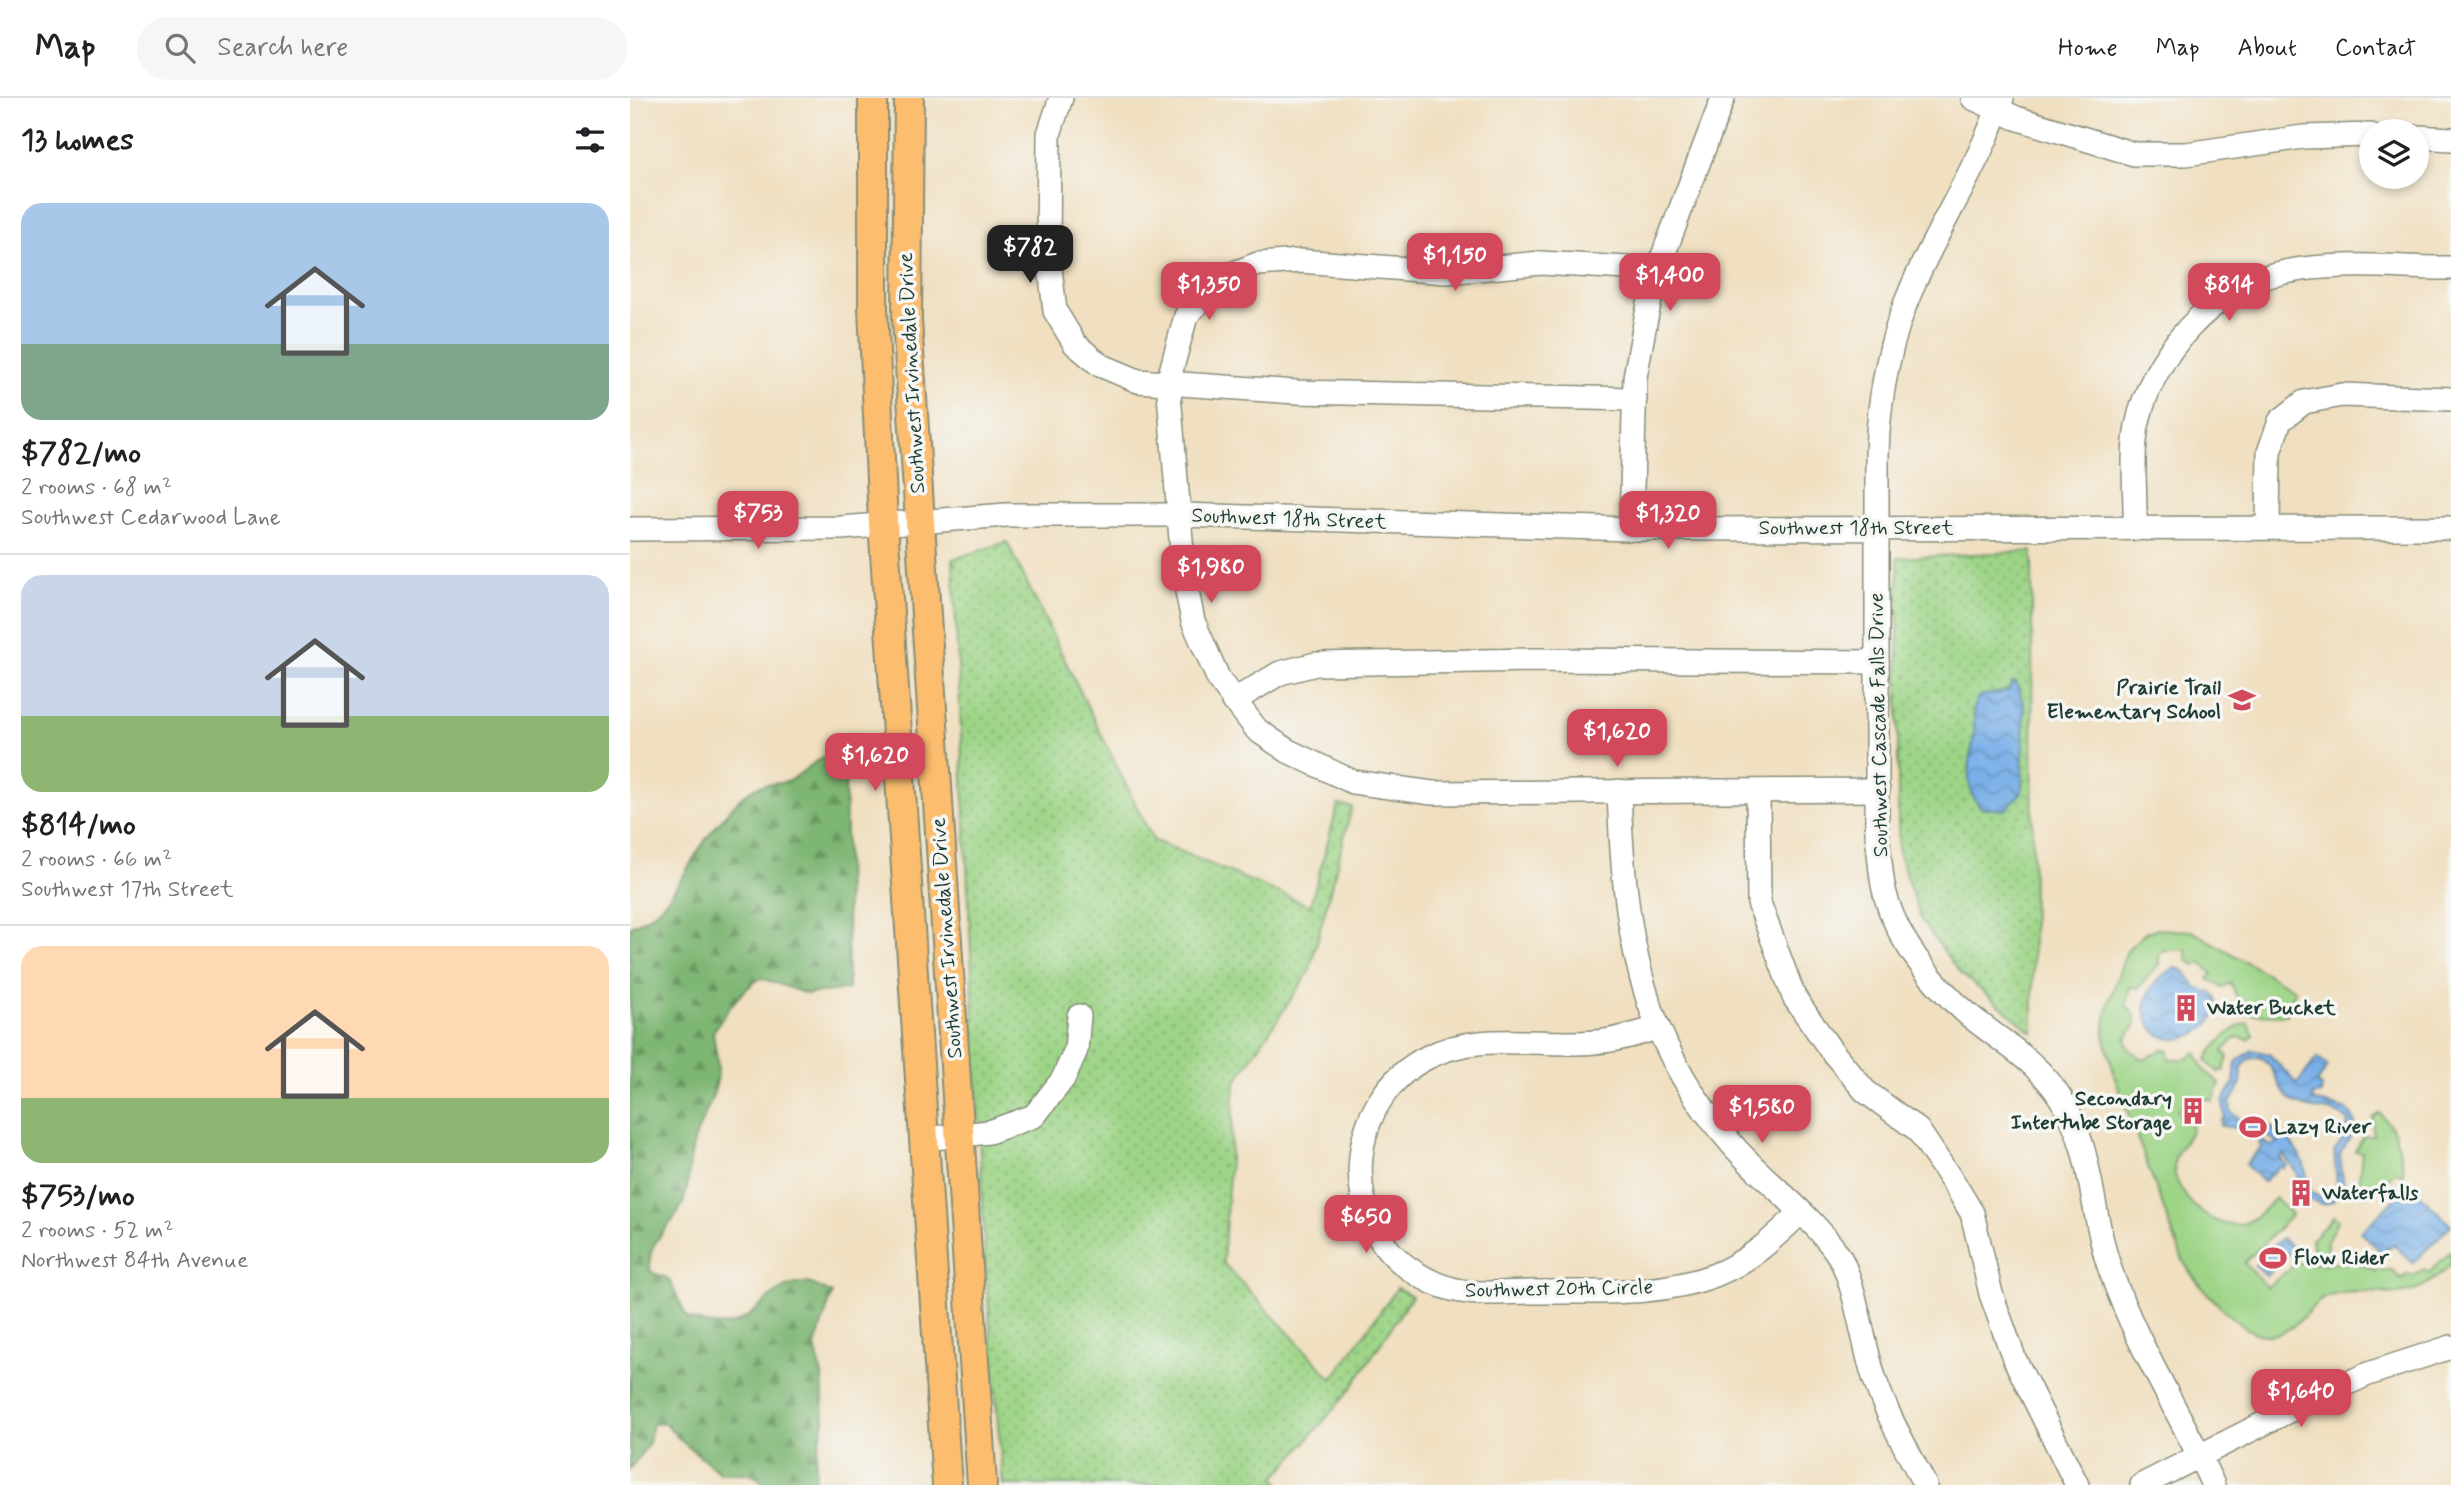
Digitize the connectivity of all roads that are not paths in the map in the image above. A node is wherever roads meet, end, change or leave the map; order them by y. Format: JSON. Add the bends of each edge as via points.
{"nodes":[{"id":1,"x":873,"y":98,"type":"edge"},
{"id":2,"x":909,"y":98,"type":"edge"},
{"id":3,"x":1061,"y":98,"type":"edge"},
{"id":4,"x":1723,"y":98,"type":"edge"},
{"id":5,"x":1973,"y":98,"type":"edge"},
{"id":6,"x":2001,"y":103,"type":"edge"},
{"id":7,"x":2359,"y":136,"type":"edge"},
{"id":8,"x":2429,"y":138,"type":"edge"},
{"id":9,"x":2451,"y":139,"type":"edge"},
{"id":10,"x":2451,"y":268,"type":"edge"},
{"id":11,"x":1656,"y":274,"type":"junction"},
{"id":12,"x":1168,"y":382,"type":"junction"},
{"id":13,"x":1635,"y":399,"type":"junction"},
{"id":14,"x":2451,"y":399,"type":"edge"},
{"id":15,"x":1181,"y":515,"type":"junction"},
{"id":16,"x":920,"y":520,"type":"junction"},
{"id":17,"x":883,"y":523,"type":"junction"},
{"id":18,"x":1878,"y":527,"type":"junction"},
{"id":19,"x":2268,"y":527,"type":"junction"},
{"id":20,"x":2135,"y":528,"type":"junction"},
{"id":21,"x":2451,"y":528,"type":"edge"},
{"id":22,"x":630,"y":529,"type":"edge"},
{"id":23,"x":1631,"y":529,"type":"junction"},
{"id":24,"x":1877,"y":662,"type":"junction"},
{"id":25,"x":1233,"y":701,"type":"junction"},
{"id":26,"x":1878,"y":790,"type":"junction"},
{"id":27,"x":1619,"y":791,"type":"junction"},
{"id":28,"x":1758,"y":793,"type":"junction"},
{"id":29,"x":1079,"y":1016,"type":"dead end"},
{"id":30,"x":1657,"y":1028,"type":"junction"},
{"id":31,"x":959,"y":1135,"type":"junction"},
{"id":32,"x":924,"y":1139,"type":"junction"},
{"id":33,"x":1800,"y":1213,"type":"junction"},
{"id":34,"x":2451,"y":1347,"type":"edge"},
{"id":35,"x":2199,"y":1457,"type":"junction"},
{"id":36,"x":947,"y":1485,"type":"edge"},
{"id":37,"x":981,"y":1485,"type":"edge"},
{"id":38,"x":1925,"y":1485,"type":"edge"},
{"id":39,"x":2077,"y":1485,"type":"edge"},
{"id":40,"x":2142,"y":1485,"type":"edge"},
{"id":41,"x":2213,"y":1485,"type":"edge"}],
"edges":[{"from":1,"to":17,"type":"main road","name":"Southwest Irvinedale Drive","via":[[873,308]]},
{"from":2,"to":16,"type":"main road","name":"Southwest Irvinedale Drive","via":[[907,308]]},
{"from":3,"to":12,"type":"street","via":[[1049,134],[1048,250],[1055,311],[1075,344],[1100,365],[1139,380]]},
{"from":4,"to":11,"type":"street"},
{"from":5,"to":6,"type":"street"},
{"from":6,"to":7,"type":"street","via":[[2016,118],[2134,154],[2186,154]]},
{"from":6,"to":18,"type":"street","name":"Southwest Cascade Falls Drive","via":[[1913,286],[1893,343],[1877,427]]},
{"from":8,"to":9,"type":"street"},
{"from":10,"to":20,"type":"street","via":[[2283,272],[2257,280],[2201,316],[2174,345],[2155,377],[2137,425]]},
{"from":11,"to":12,"type":"street","via":[[1541,263],[1446,272],[1300,261],[1258,264],[1224,277],[1186,316]]},
{"from":11,"to":13,"type":"street","via":[[1635,377]]},
{"from":12,"to":13,"type":"street","via":[[1372,395]]},
{"from":12,"to":15,"type":"street"},
{"from":13,"to":23,"type":"street"},
{"from":14,"to":19,"type":"street","via":[[2342,396],[2304,402],[2280,421],[2269,452]]},
{"from":15,"to":16,"type":"street","name":"Southwest 18th Street"},
{"from":15,"to":23,"type":"street","name":"Southwest 18th Street"},
{"from":15,"to":25,"type":"street","via":[[1184,576],[1193,621]]},
{"from":16,"to":17,"type":"street","name":"Southwest 18th Street"},
{"from":16,"to":31,"type":"main road","name":"Southwest Irvinedale Drive"},
{"from":17,"to":22,"type":"street","name":"Southwest 18th Street","via":[[841,528]]},
{"from":17,"to":32,"type":"main road","name":"Southwest Irvinedale Drive"},
{"from":18,"to":20,"type":"street","name":"Southwest 18th Street"},
{"from":18,"to":23,"type":"street","name":"Southwest 18th Street"},
{"from":18,"to":24,"type":"street","name":"Southwest Cascade Falls Drive"},
{"from":19,"to":20,"type":"street","name":"Southwest 18th Street"},
{"from":19,"to":21,"type":"street","name":"Southwest 18th Street"},
{"from":24,"to":25,"type":"street","via":[[1316,664],[1280,673]]},
{"from":24,"to":26,"type":"street","name":"Southwest Cascade Falls Drive"},
{"from":25,"to":27,"type":"street","via":[[1257,730],[1288,751],[1353,782],[1432,793]]},
{"from":26,"to":28,"type":"street"},
{"from":26,"to":35,"type":"street","name":"Southwest Cascade Falls Drive","via":[[1883,887],[1898,926],[1926,973],[1970,1016],[2032,1063],[2060,1097],[2081,1140],[2095,1216],[2125,1311]]},
{"from":27,"to":28,"type":"street"},
{"from":27,"to":30,"type":"street","via":[[1629,925],[1638,973]]},
{"from":28,"to":39,"type":"street","via":[[1759,903],[1794,997],[1865,1091],[1918,1130],[1972,1213],[1991,1294],[2014,1358]]},
{"from":29,"to":31,"type":"street","via":[[1076,1050],[1063,1079],[1034,1116],[989,1132]]},
{"from":30,"to":33,"type":"street","via":[[1702,1107],[1729,1142]]},
{"from":30,"to":33,"type":"street","name":"Southwest 20th Circle","via":[[1595,1042],[1456,1044],[1410,1066],[1388,1086],[1372,1110],[1362,1145],[1360,1184],[1368,1216],[1380,1238],[1414,1272],[1453,1290],[1627,1291],[1686,1284],[1715,1275],[1774,1241]]},
{"from":31,"to":32,"type":"street"},
{"from":31,"to":37,"type":"main road","name":"Southwest Irvinedale Drive"},
{"from":32,"to":36,"type":"main road","name":"Southwest Irvinedale Drive"},
{"from":33,"to":38,"type":"street","via":[[1839,1254],[1875,1381]]},
{"from":34,"to":35,"type":"street","via":[[2368,1374]]},
{"from":35,"to":40,"type":"street"},
{"from":35,"to":41,"type":"street","name":"Southwest Cascade Falls Drive"}]}
